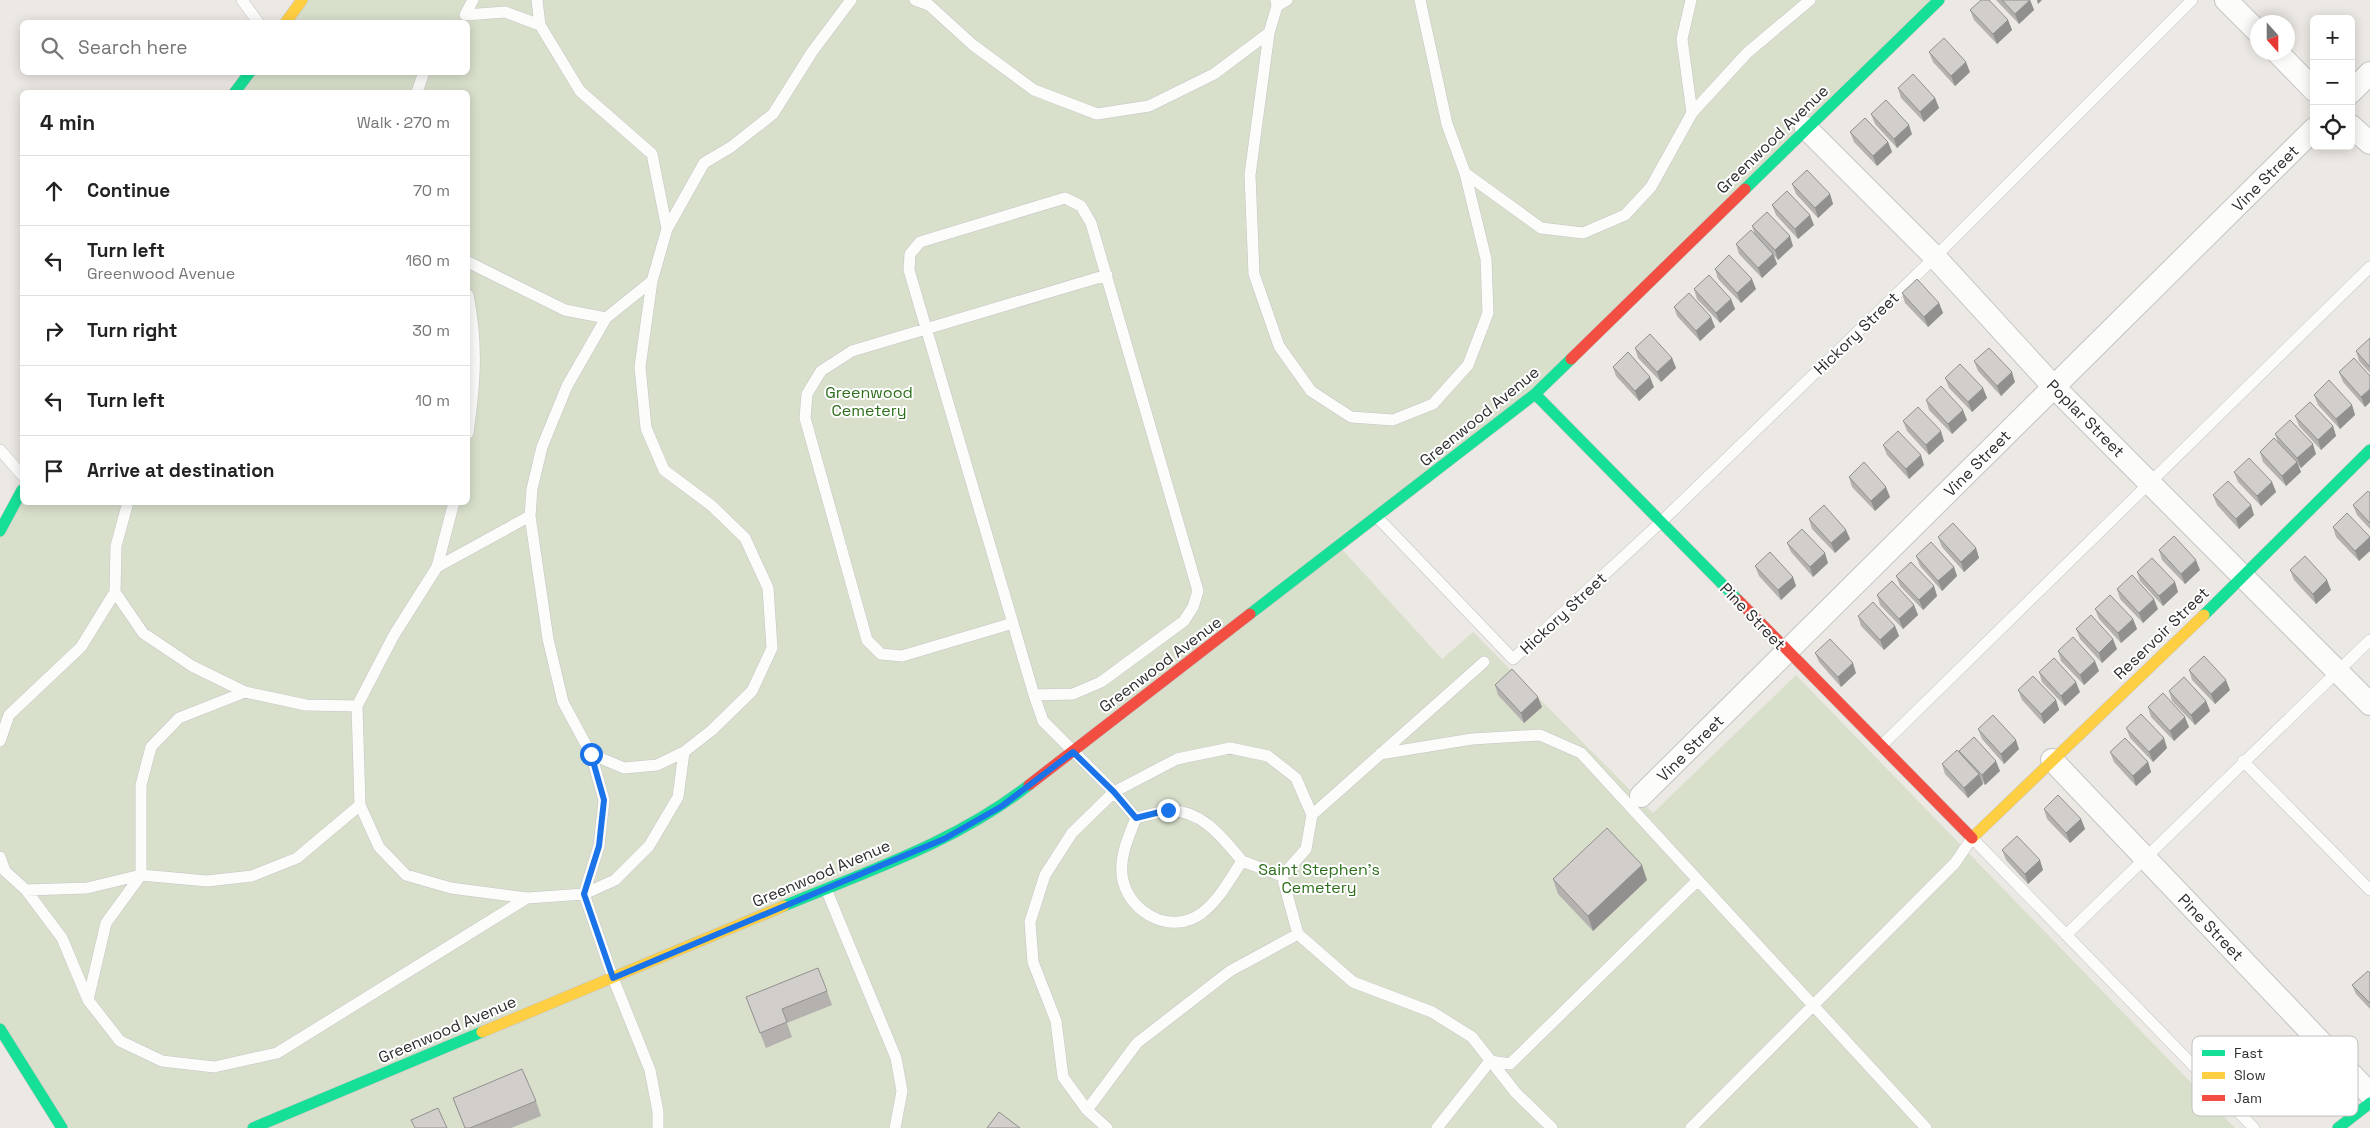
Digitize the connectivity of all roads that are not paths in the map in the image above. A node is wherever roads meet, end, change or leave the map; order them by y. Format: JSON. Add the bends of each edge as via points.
{"nodes":[{"id":1,"x":242,"y":0,"type":"edge"},
{"id":2,"x":302,"y":0,"type":"edge"},
{"id":3,"x":473,"y":0,"type":"edge"},
{"id":4,"x":537,"y":0,"type":"edge"},
{"id":5,"x":851,"y":0,"type":"edge"},
{"id":6,"x":915,"y":0,"type":"edge"},
{"id":7,"x":1420,"y":0,"type":"edge"},
{"id":8,"x":1691,"y":0,"type":"edge"},
{"id":9,"x":1810,"y":0,"type":"edge"},
{"id":10,"x":1939,"y":0,"type":"edge"},
{"id":11,"x":2192,"y":0,"type":"edge"},
{"id":12,"x":2226,"y":0,"type":"edge"},
{"id":13,"x":1280,"y":2,"type":"edge"},
{"id":14,"x":461,"y":18,"type":"edge"},
{"id":15,"x":257,"y":20,"type":"edge"},
{"id":16,"x":287,"y":20,"type":"edge"},
{"id":17,"x":2250,"y":24,"type":"edge"},
{"id":18,"x":540,"y":25,"type":"junction"},
{"id":19,"x":1269,"y":33,"type":"junction"},
{"id":20,"x":2285,"y":60,"type":"edge"},
{"id":21,"x":2370,"y":73,"type":"edge"},
{"id":22,"x":248,"y":75,"type":"edge"},
{"id":23,"x":423,"y":75,"type":"edge"},
{"id":24,"x":2310,"y":86,"type":"edge"},
{"id":25,"x":2355,"y":88,"type":"edge"},
{"id":26,"x":236,"y":90,"type":"edge"},
{"id":27,"x":418,"y":90,"type":"edge"},
{"id":28,"x":1692,"y":113,"type":"junction"},
{"id":29,"x":1806,"y":128,"type":"junction"},
{"id":30,"x":2355,"y":130,"type":"edge"},
{"id":31,"x":2310,"y":133,"type":"edge"},
{"id":32,"x":2370,"y":144,"type":"edge"},
{"id":33,"x":1466,"y":173,"type":"junction"},
{"id":34,"x":667,"y":229,"type":"junction"},
{"id":35,"x":1936,"y":257,"type":"junction"},
{"id":36,"x":470,"y":263,"type":"edge"},
{"id":37,"x":2370,"y":267,"type":"edge"},
{"id":38,"x":1107,"y":275,"type":"junction"},
{"id":39,"x":652,"y":280,"type":"junction"},
{"id":40,"x":470,"y":306,"type":"edge"},
{"id":41,"x":606,"y":318,"type":"junction"},
{"id":42,"x":926,"y":329,"type":"junction"},
{"id":43,"x":2054,"y":387,"type":"junction"},
{"id":44,"x":1535,"y":394,"type":"junction"},
{"id":45,"x":470,"y":419,"type":"edge"},
{"id":46,"x":2370,"y":450,"type":"edge"},
{"id":47,"x":2,"y":458,"type":"edge"},
{"id":48,"x":20,"y":473,"type":"edge"},
{"id":49,"x":2149,"y":482,"type":"junction"},
{"id":50,"x":20,"y":494,"type":"edge"},
{"id":51,"x":127,"y":505,"type":"edge"},
{"id":52,"x":453,"y":505,"type":"edge"},
{"id":53,"x":530,"y":516,"type":"junction"},
{"id":54,"x":1378,"y":518,"type":"junction"},
{"id":55,"x":1661,"y":522,"type":"junction"},
{"id":56,"x":0,"y":531,"type":"edge"},
{"id":57,"x":437,"y":566,"type":"junction"},
{"id":58,"x":2244,"y":576,"type":"junction"},
{"id":59,"x":116,"y":592,"type":"junction"},
{"id":60,"x":1012,"y":623,"type":"junction"},
{"id":61,"x":2370,"y":640,"type":"edge"},
{"id":62,"x":1788,"y":652,"type":"junction"},
{"id":63,"x":1484,"y":662,"type":"dead end"},
{"id":64,"x":2337,"y":671,"type":"junction"},
{"id":65,"x":245,"y":692,"type":"junction"},
{"id":66,"x":1034,"y":695,"type":"junction"},
{"id":67,"x":2370,"y":704,"type":"edge"},
{"id":68,"x":358,"y":706,"type":"junction"},
{"id":69,"x":0,"y":740,"type":"edge"},
{"id":70,"x":1881,"y":746,"type":"junction"},
{"id":71,"x":684,"y":752,"type":"junction"},
{"id":72,"x":1073,"y":752,"type":"junction"},
{"id":73,"x":591,"y":754,"type":"junction"},
{"id":74,"x":1380,"y":754,"type":"junction"},
{"id":75,"x":2052,"y":760,"type":"junction"},
{"id":76,"x":2243,"y":762,"type":"junction"},
{"id":77,"x":1114,"y":792,"type":"junction"},
{"id":78,"x":1641,"y":796,"type":"dead end"},
{"id":79,"x":360,"y":805,"type":"junction"},
{"id":80,"x":1312,"y":815,"type":"junction"},
{"id":81,"x":1136,"y":818,"type":"junction"},
{"id":82,"x":1972,"y":838,"type":"junction"},
{"id":83,"x":0,"y":857,"type":"edge"},
{"id":84,"x":2144,"y":857,"type":"junction"},
{"id":85,"x":1242,"y":860,"type":"junction"},
{"id":86,"x":141,"y":875,"type":"junction"},
{"id":87,"x":1282,"y":876,"type":"junction"},
{"id":88,"x":1698,"y":880,"type":"junction"},
{"id":89,"x":826,"y":889,"type":"junction"},
{"id":90,"x":26,"y":890,"type":"junction"},
{"id":91,"x":2370,"y":890,"type":"edge"},
{"id":92,"x":584,"y":894,"type":"junction"},
{"id":93,"x":527,"y":898,"type":"junction"},
{"id":94,"x":1298,"y":934,"type":"junction"},
{"id":95,"x":2066,"y":935,"type":"junction"},
{"id":96,"x":613,"y":978,"type":"junction"},
{"id":97,"x":88,"y":1000,"type":"junction"},
{"id":98,"x":1813,"y":1005,"type":"junction"},
{"id":99,"x":0,"y":1029,"type":"edge"},
{"id":100,"x":2315,"y":1036,"type":"edge"},
{"id":101,"x":4,"y":1043,"type":"edge"},
{"id":102,"x":1490,"y":1060,"type":"junction"},
{"id":103,"x":2192,"y":1064,"type":"edge"},
{"id":104,"x":2358,"y":1081,"type":"edge"},
{"id":105,"x":2370,"y":1094,"type":"edge"},
{"id":106,"x":2370,"y":1104,"type":"edge"},
{"id":107,"x":1087,"y":1110,"type":"junction"},
{"id":108,"x":2358,"y":1113,"type":"edge"},
{"id":109,"x":2242,"y":1116,"type":"edge"},
{"id":110,"x":2354,"y":1116,"type":"edge"},
{"id":111,"x":62,"y":1128,"type":"edge"},
{"id":112,"x":253,"y":1128,"type":"edge"},
{"id":113,"x":658,"y":1128,"type":"edge"},
{"id":114,"x":895,"y":1128,"type":"edge"},
{"id":115,"x":1107,"y":1128,"type":"edge"},
{"id":116,"x":1437,"y":1128,"type":"edge"},
{"id":117,"x":1552,"y":1128,"type":"edge"},
{"id":118,"x":1691,"y":1128,"type":"edge"},
{"id":119,"x":1926,"y":1128,"type":"edge"},
{"id":120,"x":2254,"y":1128,"type":"edge"},
{"id":121,"x":2338,"y":1128,"type":"edge"}],
"edges":[{"from":1,"to":15,"type":"lane"},
{"from":2,"to":16,"type":"street"},
{"from":3,"to":14,"type":"lane"},
{"from":4,"to":18,"type":"lane"},
{"from":5,"to":34,"type":"lane","via":[[812,52],[773,114],[731,147],[704,163]]},
{"from":6,"to":19,"type":"lane","via":[[929,5],[973,45],[1034,90],[1097,114],[1149,106],[1214,74]]},
{"from":7,"to":33,"type":"lane","via":[[1447,124]]},
{"from":8,"to":28,"type":"lane","via":[[1682,39]]},
{"from":9,"to":28,"type":"lane","via":[[1747,53]]},
{"from":10,"to":29,"type":"street","name":"Greenwood Avenue"},
{"from":11,"to":35,"type":"lane","name":"Hickory Street"},
{"from":12,"to":17,"type":"street"},
{"from":13,"to":19,"type":"lane"},
{"from":14,"to":18,"type":"lane","via":[[505,12]]},
{"from":18,"to":34,"type":"lane","via":[[580,91],[652,154]]},
{"from":19,"to":33,"type":"lane","via":[[1250,175],[1254,274],[1279,346],[1311,391],[1351,417],[1393,420],[1433,404],[1468,365],[1488,313],[1486,259]]},
{"from":20,"to":24,"type":"street"},
{"from":21,"to":25,"type":"street"},
{"from":22,"to":26,"type":"street"},
{"from":23,"to":27,"type":"lane"},
{"from":28,"to":33,"type":"lane","via":[[1650,187],[1625,215],[1583,234],[1541,228]]},
{"from":29,"to":35,"type":"street","name":"Poplar Street"},
{"from":29,"to":44,"type":"street","name":"Greenwood Avenue"},
{"from":30,"to":32,"type":"street"},
{"from":31,"to":43,"type":"street","name":"Vine Street"},
{"from":34,"to":39,"type":"lane"},
{"from":35,"to":43,"type":"street","name":"Poplar Street"},
{"from":35,"to":55,"type":"lane","name":"Hickory Street"},
{"from":36,"to":41,"type":"lane","via":[[565,310]]},
{"from":37,"to":49,"type":"lane"},
{"from":38,"to":42,"type":"lane"},
{"from":38,"to":42,"type":"lane","via":[[1091,224],[1081,206],[1066,198],[920,242],[910,254],[909,270]]},
{"from":38,"to":66,"type":"lane","via":[[1198,591],[1184,621],[1101,682],[1073,694]]},
{"from":39,"to":41,"type":"lane"},
{"from":39,"to":71,"type":"lane","via":[[640,367],[646,428],[664,470],[712,506],[745,538],[768,588],[772,648],[752,691]]},
{"from":40,"to":45,"type":"lane","via":[[474,328],[475,384]]},
{"from":41,"to":53,"type":"lane","via":[[567,386],[542,447],[532,489]]},
{"from":42,"to":60,"type":"lane"},
{"from":42,"to":60,"type":"lane","via":[[852,351],[821,371],[807,394],[805,418],[867,640],[881,654],[902,656]]},
{"from":43,"to":49,"type":"street","name":"Poplar Street"},
{"from":43,"to":62,"type":"street","name":"Vine Street"},
{"from":44,"to":54,"type":"street","name":"Greenwood Avenue"},
{"from":44,"to":55,"type":"street","name":"Pine Street"},
{"from":46,"to":58,"type":"street","name":"Reservoir Street"},
{"from":47,"to":48,"type":"lane"},
{"from":49,"to":58,"type":"street","name":"Poplar Street"},
{"from":49,"to":70,"type":"lane"},
{"from":50,"to":56,"type":"street"},
{"from":51,"to":59,"type":"lane","via":[[116,546]]},
{"from":52,"to":57,"type":"lane"},
{"from":53,"to":57,"type":"lane"},
{"from":53,"to":73,"type":"lane","via":[[548,639],[563,702]]},
{"from":54,"to":55,"type":"lane","name":"Hickory Street","via":[[1513,659]]},
{"from":54,"to":72,"type":"street","name":"Greenwood Avenue"},
{"from":55,"to":62,"type":"street","name":"Pine Street"},
{"from":57,"to":68,"type":"lane","via":[[394,635]]},
{"from":58,"to":64,"type":"street","name":"Poplar Street"},
{"from":58,"to":75,"type":"street","name":"Reservoir Street"},
{"from":59,"to":65,"type":"lane","via":[[143,632],[192,666]]},
{"from":59,"to":69,"type":"lane","via":[[81,647],[9,715]]},
{"from":60,"to":66,"type":"lane"},
{"from":61,"to":64,"type":"lane"},
{"from":62,"to":70,"type":"street","name":"Pine Street"},
{"from":62,"to":78,"type":"street","name":"Vine Street"},
{"from":63,"to":74,"type":"lane"},
{"from":64,"to":67,"type":"street","name":"Poplar Street"},
{"from":64,"to":76,"type":"lane"},
{"from":65,"to":68,"type":"lane","via":[[306,705]]},
{"from":65,"to":86,"type":"lane","via":[[179,718],[151,747],[142,785]]},
{"from":66,"to":72,"type":"lane","via":[[1043,721]]},
{"from":68,"to":79,"type":"lane"},
{"from":70,"to":82,"type":"street","name":"Pine Street"},
{"from":71,"to":73,"type":"lane","via":[[656,765],[624,768]]},
{"from":71,"to":92,"type":"lane","via":[[678,797],[649,846],[615,880]]},
{"from":72,"to":77,"type":"lane"},
{"from":72,"to":89,"type":"street","name":"Greenwood Avenue","via":[[1002,806],[944,839]]},
{"from":73,"to":92,"type":"lane","via":[[604,800],[599,846]]},
{"from":74,"to":80,"type":"lane"},
{"from":74,"to":88,"type":"lane","via":[[1472,739],[1540,736],[1581,752]]},
{"from":75,"to":82,"type":"street","name":"Reservoir Street"},
{"from":75,"to":84,"type":"street","name":"Pine Street"},
{"from":76,"to":84,"type":"lane"},
{"from":76,"to":91,"type":"lane"},
{"from":77,"to":80,"type":"lane","via":[[1177,759],[1230,748],[1268,756],[1296,778]]},
{"from":77,"to":81,"type":"lane"},
{"from":77,"to":107,"type":"lane","via":[[1072,833],[1045,874],[1030,922],[1033,962],[1056,1021],[1063,1077]]},
{"from":79,"to":86,"type":"lane","via":[[297,858],[252,876],[207,881]]},
{"from":79,"to":93,"type":"lane","via":[[379,847],[406,875],[451,888]]},
{"from":80,"to":87,"type":"lane","via":[[1306,849]]},
{"from":81,"to":85,"type":"lane","via":[[1168,810],[1195,816],[1220,834]]},
{"from":81,"to":85,"type":"lane","via":[[1122,854],[1123,880],[1133,904],[1153,919],[1177,923],[1201,913],[1223,892]]},
{"from":82,"to":95,"type":"lane"},
{"from":82,"to":98,"type":"lane","via":[[1955,863]]},
{"from":83,"to":90,"type":"lane","via":[[5,871]]},
{"from":84,"to":95,"type":"lane"},
{"from":84,"to":100,"type":"street","name":"Pine Street"},
{"from":85,"to":87,"type":"lane"},
{"from":86,"to":90,"type":"lane","via":[[87,888]]},
{"from":86,"to":97,"type":"lane","via":[[106,923]]},
{"from":87,"to":94,"type":"lane"},
{"from":88,"to":98,"type":"lane"},
{"from":88,"to":102,"type":"lane","via":[[1510,1064]]},
{"from":89,"to":96,"type":"street","name":"Greenwood Avenue"},
{"from":89,"to":114,"type":"lane","via":[[896,1058],[902,1091]]},
{"from":90,"to":97,"type":"lane","via":[[62,938]]},
{"from":92,"to":93,"type":"lane"},
{"from":92,"to":96,"type":"lane"},
{"from":93,"to":97,"type":"lane","via":[[277,1053],[214,1067],[162,1061],[120,1041]]},
{"from":94,"to":102,"type":"lane","via":[[1353,982],[1432,1012],[1472,1037]]},
{"from":94,"to":107,"type":"lane","via":[[1230,971],[1137,1043]]},
{"from":95,"to":103,"type":"lane"},
{"from":96,"to":112,"type":"street","name":"Greenwood Avenue"},
{"from":96,"to":113,"type":"lane","via":[[650,1070]]},
{"from":98,"to":118,"type":"lane"},
{"from":98,"to":119,"type":"lane"},
{"from":99,"to":101,"type":"street"},
{"from":101,"to":111,"type":"street"},
{"from":102,"to":116,"type":"lane"},
{"from":102,"to":117,"type":"lane","via":[[1516,1093]]},
{"from":104,"to":105,"type":"street","name":"Pine Street"},
{"from":106,"to":108,"type":"street"},
{"from":107,"to":115,"type":"lane"},
{"from":109,"to":120,"type":"lane"},
{"from":110,"to":121,"type":"street"}]}
